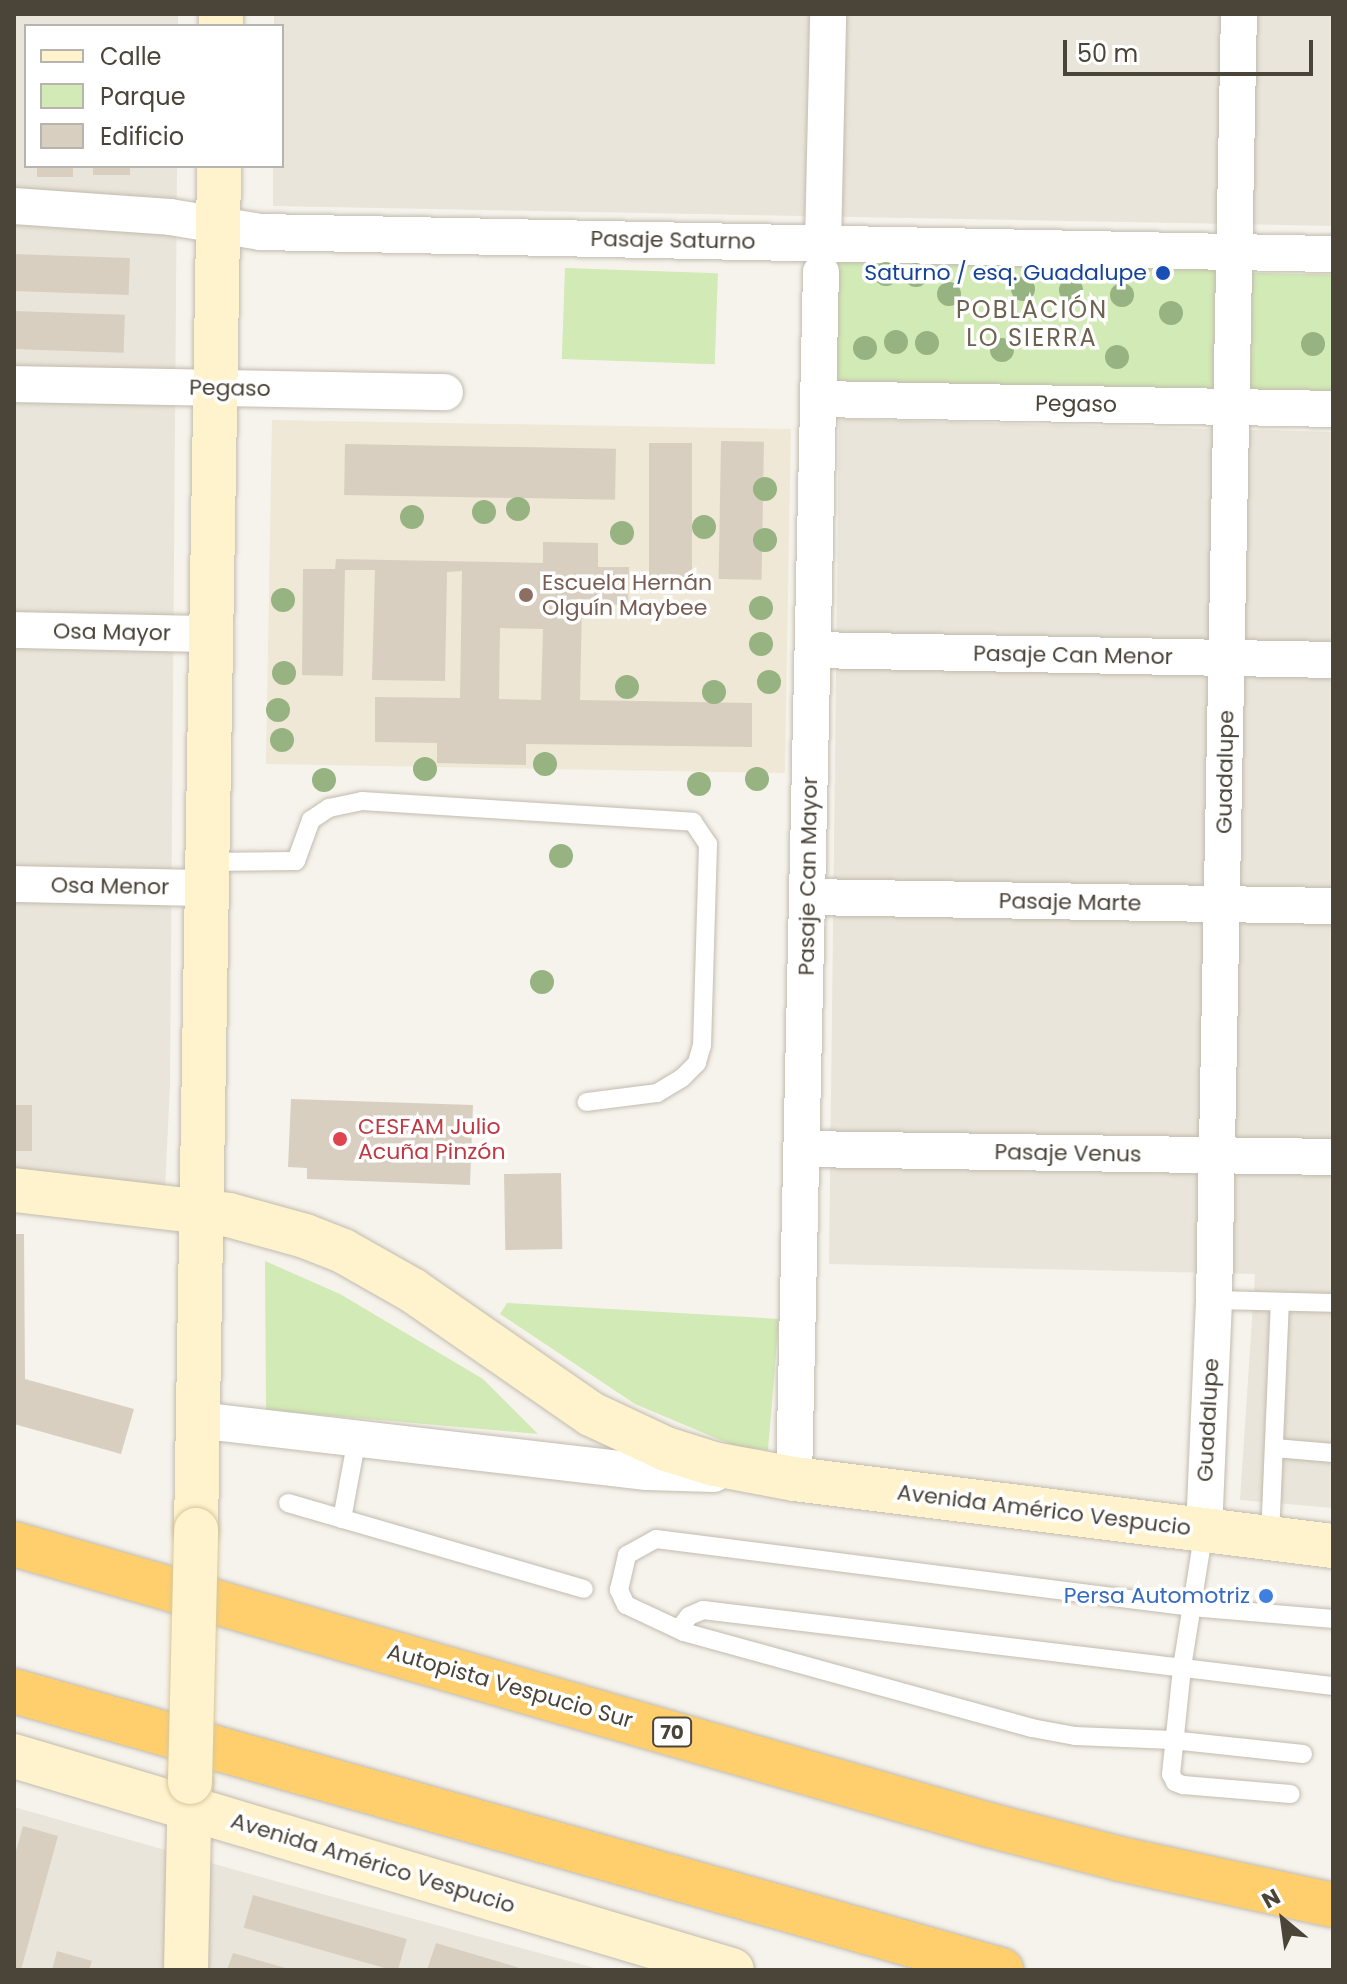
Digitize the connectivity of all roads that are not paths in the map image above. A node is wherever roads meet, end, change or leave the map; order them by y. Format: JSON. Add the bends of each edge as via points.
{"nodes":[{"id":1,"x":828,"y":14,"type":"edge"},
{"id":2,"x":1239,"y":14,"type":"edge"},
{"id":3,"x":219,"y":168,"type":"edge"},
{"id":4,"x":14,"y":206,"type":"edge"},
{"id":5,"x":219,"y":224,"type":"junction"},
{"id":6,"x":1235,"y":252,"type":"junction"},
{"id":7,"x":1333,"y":254,"type":"edge"},
{"id":8,"x":822,"y":258,"type":"junction"},
{"id":9,"x":14,"y":384,"type":"edge"},
{"id":10,"x":215,"y":387,"type":"junction"},
{"id":11,"x":445,"y":392,"type":"dead end"},
{"id":12,"x":819,"y":399,"type":"junction"},
{"id":13,"x":1233,"y":407,"type":"junction"},
{"id":14,"x":1333,"y":409,"type":"edge"},
{"id":15,"x":14,"y":630,"type":"edge"},
{"id":16,"x":210,"y":634,"type":"junction"},
{"id":17,"x":813,"y":650,"type":"junction"},
{"id":18,"x":1227,"y":658,"type":"junction"},
{"id":19,"x":1333,"y":660,"type":"edge"},
{"id":20,"x":206,"y":875,"type":"junction"},
{"id":21,"x":14,"y":884,"type":"edge"},
{"id":22,"x":807,"y":897,"type":"junction"},
{"id":23,"x":1222,"y":904,"type":"junction"},
{"id":24,"x":1333,"y":906,"type":"edge"},
{"id":25,"x":587,"y":1102,"type":"dead end"},
{"id":26,"x":802,"y":1149,"type":"junction"},
{"id":27,"x":1216,"y":1155,"type":"junction"},
{"id":28,"x":1333,"y":1157,"type":"edge"},
{"id":29,"x":14,"y":1190,"type":"edge"},
{"id":30,"x":202,"y":1212,"type":"junction"},
{"id":31,"x":1214,"y":1300,"type":"junction"},
{"id":32,"x":1280,"y":1303,"type":"junction"},
{"id":33,"x":1333,"y":1303,"type":"edge"},
{"id":34,"x":197,"y":1420,"type":"junction"},
{"id":35,"x":357,"y":1438,"type":"junction"},
{"id":36,"x":1275,"y":1448,"type":"junction"},
{"id":37,"x":1333,"y":1453,"type":"edge"},
{"id":38,"x":775,"y":1476,"type":"junction"},
{"id":39,"x":288,"y":1503,"type":"dead end"},
{"id":40,"x":342,"y":1519,"type":"junction"},
{"id":41,"x":1204,"y":1530,"type":"junction"},
{"id":42,"x":1270,"y":1538,"type":"junction"},
{"id":43,"x":14,"y":1544,"type":"edge"},
{"id":44,"x":1333,"y":1546,"type":"edge"},
{"id":45,"x":584,"y":1589,"type":"dead end"},
{"id":46,"x":1191,"y":1607,"type":"junction"},
{"id":47,"x":1333,"y":1619,"type":"edge"},
{"id":48,"x":684,"y":1632,"type":"junction"},
{"id":49,"x":1182,"y":1668,"type":"junction"},
{"id":50,"x":1333,"y":1686,"type":"edge"},
{"id":51,"x":14,"y":1691,"type":"edge"},
{"id":52,"x":1173,"y":1740,"type":"junction"},
{"id":53,"x":1303,"y":1754,"type":"dead end"},
{"id":54,"x":14,"y":1756,"type":"edge"},
{"id":55,"x":1291,"y":1794,"type":"dead end"},
{"id":56,"x":190,"y":1795,"type":"junction"},
{"id":57,"x":1333,"y":1905,"type":"edge"},
{"id":58,"x":186,"y":1970,"type":"edge"},
{"id":59,"x":732,"y":1970,"type":"edge"},
{"id":60,"x":1001,"y":1970,"type":"edge"}],
"edges":[{"from":1,"to":8,"type":"street","name":"Pasaje Can Mayor"},
{"from":2,"to":6,"type":"street","name":"Guadalupe"},
{"from":3,"to":5,"type":"main road"},
{"from":4,"to":5,"type":"street","name":"Pasaje Saturno"},
{"from":5,"to":8,"type":"street","name":"Pasaje Saturno","via":[[261,232]]},
{"from":5,"to":10,"type":"main road"},
{"from":6,"to":7,"type":"street","name":"Pasaje Saturno"},
{"from":6,"to":8,"type":"street","name":"Pasaje Saturno"},
{"from":6,"to":13,"type":"street","name":"Guadalupe"},
{"from":8,"to":12,"type":"street","name":"Pasaje Can Mayor"},
{"from":9,"to":10,"type":"street","name":"Pegaso"},
{"from":10,"to":11,"type":"street","name":"Pegaso"},
{"from":10,"to":16,"type":"main road"},
{"from":12,"to":13,"type":"street","name":"Pegaso"},
{"from":12,"to":17,"type":"street","name":"Pasaje Can Mayor"},
{"from":13,"to":14,"type":"street","name":"Pegaso"},
{"from":13,"to":18,"type":"street","name":"Guadalupe"},
{"from":15,"to":16,"type":"street","name":"Osa Mayor"},
{"from":16,"to":20,"type":"main road"},
{"from":17,"to":18,"type":"street","name":"Pasaje Can Menor"},
{"from":17,"to":22,"type":"street","name":"Pasaje Can Mayor"},
{"from":18,"to":19,"type":"street","name":"Pasaje Can Menor"},
{"from":18,"to":23,"type":"street","name":"Guadalupe"},
{"from":20,"to":21,"type":"street","name":"Osa Menor"},
{"from":20,"to":25,"type":"lane","via":[[296,861],[311,820],[329,808],[362,801],[693,822],[708,844],[702,1045],[697,1063],[657,1093]]},
{"from":20,"to":30,"type":"main road"},
{"from":22,"to":23,"type":"street","name":"Pasaje Marte"},
{"from":22,"to":26,"type":"street","name":"Pasaje Can Mayor"},
{"from":23,"to":24,"type":"street","name":"Pasaje Marte"},
{"from":23,"to":27,"type":"street","name":"Guadalupe"},
{"from":26,"to":27,"type":"street","name":"Pasaje Venus"},
{"from":26,"to":38,"type":"street","name":"Pasaje Can Mayor"},
{"from":27,"to":28,"type":"street","name":"Pasaje Venus"},
{"from":27,"to":31,"type":"street","name":"Guadalupe"},
{"from":29,"to":30,"type":"main road","name":"Avenida Américo Vespucio"},
{"from":30,"to":34,"type":"main road"},
{"from":30,"to":38,"type":"main road","name":"Avenida Américo Vespucio","via":[[281,1228],[343,1251],[412,1290],[591,1414],[666,1449]]},
{"from":31,"to":32,"type":"lane"},
{"from":31,"to":41,"type":"street","name":"Guadalupe"},
{"from":32,"to":33,"type":"lane"},
{"from":32,"to":36,"type":"lane"},
{"from":34,"to":35,"type":"street","name":"Avenida Américo Vespucio"},
{"from":34,"to":56,"type":"main road","bridge":true},
{"from":35,"to":38,"type":"street","name":"Avenida Américo Vespucio","via":[[647,1472]]},
{"from":35,"to":40,"type":"lane"},
{"from":36,"to":37,"type":"lane"},
{"from":36,"to":42,"type":"lane"},
{"from":38,"to":41,"type":"main road","name":"Avenida Américo Vespucio"},
{"from":39,"to":40,"type":"lane"},
{"from":40,"to":45,"type":"lane"},
{"from":41,"to":42,"type":"main road","name":"Avenida Américo Vespucio"},
{"from":41,"to":46,"type":"lane"},
{"from":42,"to":44,"type":"main road","name":"Avenida Américo Vespucio"},
{"from":43,"to":57,"type":"highway","name":"Autopista Vespucio Sur","number":"70","via":[[989,1825]]},
{"from":46,"to":47,"type":"lane"},
{"from":46,"to":48,"type":"lane","via":[[656,1539],[640,1545],[627,1555],[619,1590],[626,1605]]},
{"from":46,"to":49,"type":"lane"},
{"from":48,"to":49,"type":"lane","via":[[689,1616],[703,1610]]},
{"from":48,"to":52,"type":"lane","via":[[1032,1728],[1075,1736]]},
{"from":49,"to":50,"type":"lane"},
{"from":49,"to":52,"type":"lane"},
{"from":51,"to":60,"type":"highway"},
{"from":52,"to":53,"type":"lane"},
{"from":52,"to":55,"type":"lane","via":[[1175,1782]]},
{"from":54,"to":56,"type":"main road","name":"Avenida Américo Vespucio"},
{"from":56,"to":58,"type":"main road"},
{"from":56,"to":59,"type":"main road","name":"Avenida Américo Vespucio"}]}
